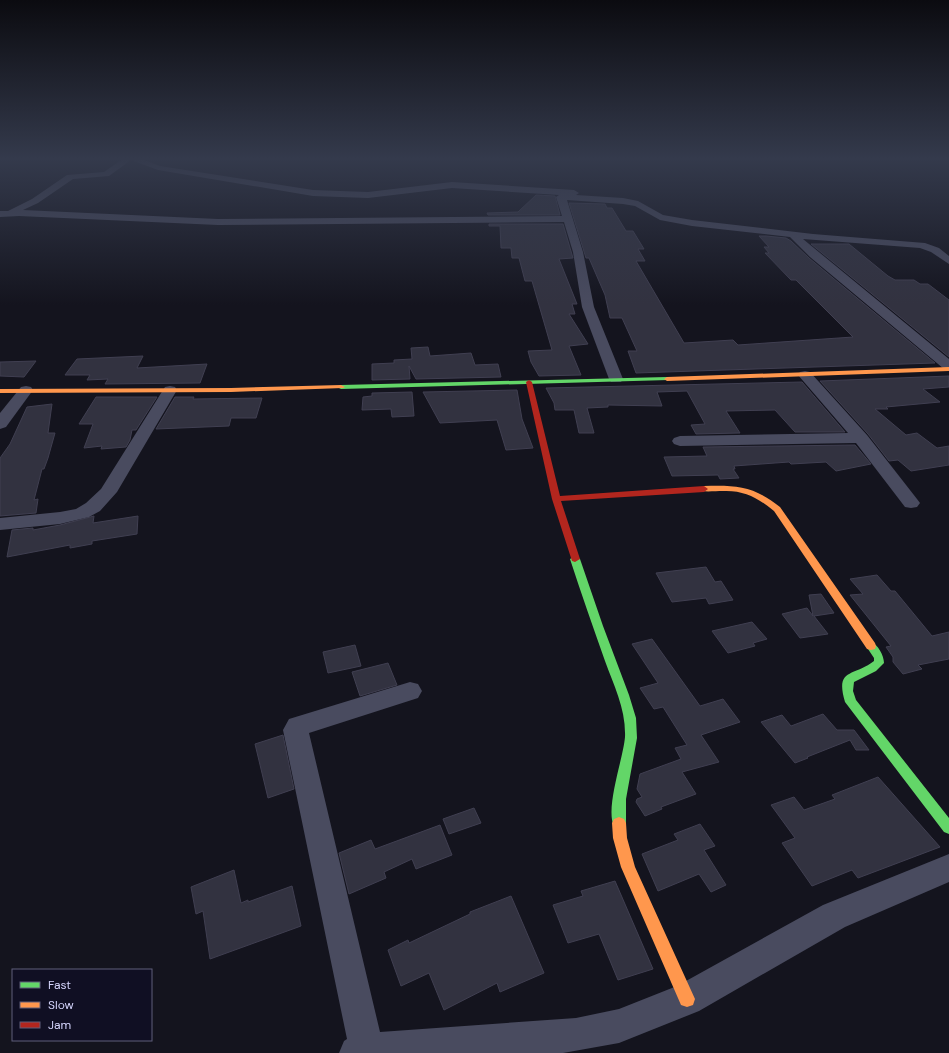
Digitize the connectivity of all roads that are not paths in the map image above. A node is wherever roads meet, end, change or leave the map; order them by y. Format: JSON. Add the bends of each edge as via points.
{"nodes":[{"id":1,"x":21,"y":207,"type":"edge"},
{"id":2,"x":564,"y":207,"type":"edge"},
{"id":3,"x":642,"y":207,"type":"edge"},
{"id":4,"x":2,"y":214,"type":"edge"},
{"id":5,"x":568,"y":220,"type":"junction"},
{"id":6,"x":793,"y":235,"type":"junction"},
{"id":7,"x":943,"y":244,"type":"dead end"},
{"id":8,"x":921,"y":245,"type":"junction"},
{"id":9,"x":949,"y":260,"type":"edge"},
{"id":10,"x":949,"y":367,"type":"edge"},
{"id":11,"x":805,"y":375,"type":"junction"},
{"id":12,"x":616,"y":380,"type":"junction"},
{"id":13,"x":529,"y":382,"type":"junction"},
{"id":14,"x":26,"y":390,"type":"junction"},
{"id":15,"x":170,"y":390,"type":"junction"},
{"id":16,"x":0,"y":391,"type":"edge"},
{"id":17,"x":0,"y":424,"type":"edge"},
{"id":18,"x":861,"y":438,"type":"junction"},
{"id":19,"x":680,"y":441,"type":"dead end"},
{"id":20,"x":556,"y":499,"type":"junction"},
{"id":21,"x":912,"y":503,"type":"dead end"},
{"id":22,"x":0,"y":524,"type":"edge"},
{"id":23,"x":410,"y":690,"type":"dead end"},
{"id":24,"x":949,"y":828,"type":"edge"},
{"id":25,"x":949,"y":868,"type":"edge"},
{"id":26,"x":687,"y":999,"type":"junction"},
{"id":27,"x":361,"y":1051,"type":"edge"}],
"edges":[{"from":1,"to":4,"type":"street"},
{"from":2,"to":5,"type":"street"},
{"from":3,"to":6,"type":"street","via":[[658,216],[677,221]]},
{"from":4,"to":5,"type":"street","via":[[218,222]]},
{"from":5,"to":12,"type":"street","via":[[578,252],[588,307]]},
{"from":6,"to":8,"type":"street"},
{"from":6,"to":10,"type":"street"},
{"from":7,"to":8,"type":"street","via":[[931,242]]},
{"from":8,"to":9,"type":"street","via":[[935,250]]},
{"from":10,"to":11,"type":"street"},
{"from":11,"to":12,"type":"street"},
{"from":11,"to":18,"type":"street"},
{"from":12,"to":13,"type":"street"},
{"from":13,"to":15,"type":"street"},
{"from":13,"to":20,"type":"street"},
{"from":14,"to":15,"type":"street"},
{"from":14,"to":16,"type":"street"},
{"from":14,"to":17,"type":"street"},
{"from":15,"to":22,"type":"street","via":[[108,492],[93,507],[60,518]]},
{"from":18,"to":19,"type":"street"},
{"from":18,"to":21,"type":"street"},
{"from":20,"to":24,"type":"street","via":[[737,487],[766,498],[777,508],[879,658],[875,668],[850,675],[845,687],[851,702]]},
{"from":20,"to":26,"type":"street","via":[[588,602],[626,704],[631,725],[618,815],[620,838],[628,867]]},
{"from":23,"to":27,"type":"street","via":[[298,726],[296,730]]},
{"from":25,"to":26,"type":"street","via":[[834,916]]},
{"from":26,"to":27,"type":"street","via":[[619,1026],[576,1035]]}]}
